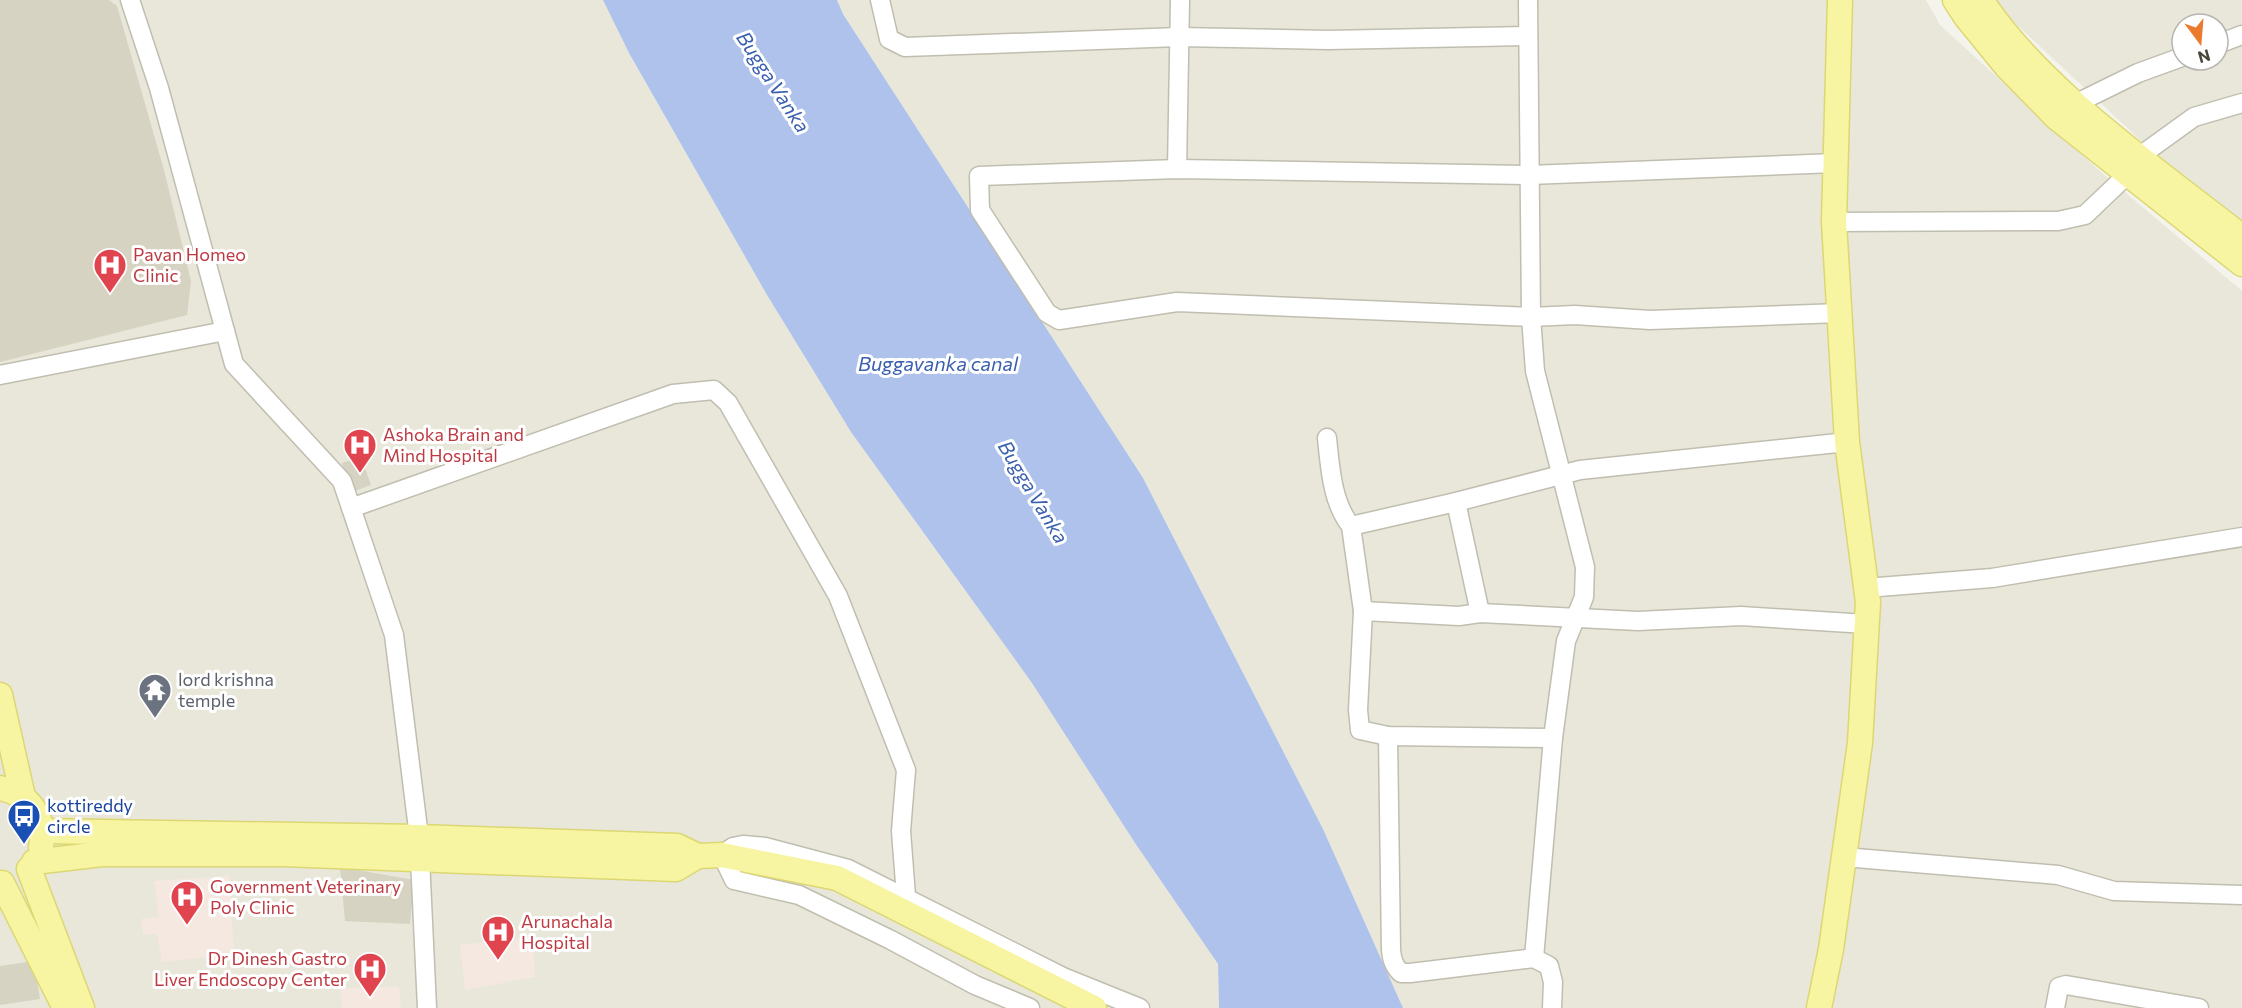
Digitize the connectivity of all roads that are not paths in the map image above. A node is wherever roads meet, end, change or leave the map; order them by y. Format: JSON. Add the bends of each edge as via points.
{"nodes":[{"id":1,"x":130,"y":0,"type":"edge"},
{"id":2,"x":880,"y":0,"type":"edge"},
{"id":3,"x":1180,"y":0,"type":"edge"},
{"id":4,"x":1528,"y":0,"type":"edge"},
{"id":5,"x":1840,"y":0,"type":"edge"},
{"id":6,"x":1955,"y":0,"type":"edge"},
{"id":7,"x":1981,"y":0,"type":"edge"},
{"id":8,"x":1528,"y":36,"type":"junction"},
{"id":9,"x":1179,"y":37,"type":"junction"},
{"id":10,"x":2170,"y":61,"type":"edge"},
{"id":11,"x":2242,"y":103,"type":"edge"},
{"id":12,"x":2075,"y":104,"type":"junction"},
{"id":13,"x":1835,"y":163,"type":"junction"},
{"id":14,"x":2134,"y":165,"type":"junction"},
{"id":15,"x":1177,"y":169,"type":"junction"},
{"id":16,"x":1529,"y":175,"type":"junction"},
{"id":17,"x":1834,"y":222,"type":"junction"},
{"id":18,"x":2242,"y":237,"type":"edge"},
{"id":19,"x":2242,"y":264,"type":"edge"},
{"id":20,"x":1840,"y":313,"type":"junction"},
{"id":21,"x":1531,"y":317,"type":"junction"},
{"id":22,"x":225,"y":331,"type":"junction"},
{"id":23,"x":0,"y":375,"type":"edge"},
{"id":24,"x":1327,"y":438,"type":"dead end"},
{"id":25,"x":1847,"y":442,"type":"junction"},
{"id":26,"x":1560,"y":475,"type":"junction"},
{"id":27,"x":1456,"y":502,"type":"junction"},
{"id":28,"x":351,"y":508,"type":"junction"},
{"id":29,"x":1351,"y":526,"type":"junction"},
{"id":30,"x":2242,"y":537,"type":"edge"},
{"id":31,"x":1866,"y":588,"type":"junction"},
{"id":32,"x":1363,"y":611,"type":"junction"},
{"id":33,"x":1480,"y":613,"type":"junction"},
{"id":34,"x":1576,"y":618,"type":"junction"},
{"id":35,"x":1866,"y":624,"type":"junction"},
{"id":36,"x":0,"y":695,"type":"edge"},
{"id":37,"x":1388,"y":736,"type":"junction"},
{"id":38,"x":1553,"y":738,"type":"junction"},
{"id":39,"x":0,"y":788,"type":"edge"},
{"id":40,"x":23,"y":797,"type":"junction"},
{"id":41,"x":42,"y":831,"type":"junction"},
{"id":42,"x":420,"y":848,"type":"junction"},
{"id":43,"x":722,"y":855,"type":"junction"},
{"id":44,"x":1844,"y":857,"type":"junction"},
{"id":45,"x":32,"y":865,"type":"junction"},
{"id":46,"x":1,"y":883,"type":"edge"},
{"id":47,"x":2242,"y":895,"type":"edge"},
{"id":48,"x":906,"y":896,"type":"junction"},
{"id":49,"x":1534,"y":958,"type":"junction"},
{"id":50,"x":2141,"y":1002,"type":"edge"},
{"id":51,"x":65,"y":1008,"type":"edge"},
{"id":52,"x":82,"y":1008,"type":"edge"},
{"id":53,"x":427,"y":1008,"type":"edge"},
{"id":54,"x":1030,"y":1008,"type":"edge"},
{"id":55,"x":1094,"y":1008,"type":"edge"},
{"id":56,"x":1140,"y":1008,"type":"edge"},
{"id":57,"x":1552,"y":1008,"type":"edge"},
{"id":58,"x":1819,"y":1008,"type":"edge"},
{"id":59,"x":2055,"y":1008,"type":"edge"},
{"id":60,"x":2199,"y":1008,"type":"edge"}],
"edges":[{"from":1,"to":22,"type":"street","via":[[159,88]]},
{"from":2,"to":9,"type":"street","via":[[889,39],[905,47]]},
{"from":3,"to":9,"type":"street"},
{"from":4,"to":8,"type":"street"},
{"from":5,"to":13,"type":"main road"},
{"from":6,"to":14,"type":"main road","via":[[2006,66],[2050,111]]},
{"from":7,"to":12,"type":"main road"},
{"from":8,"to":9,"type":"street","via":[[1328,40]]},
{"from":8,"to":16,"type":"street"},
{"from":9,"to":15,"type":"street"},
{"from":10,"to":12,"type":"street"},
{"from":11,"to":14,"type":"street","via":[[2194,117]]},
{"from":12,"to":14,"type":"main road"},
{"from":13,"to":16,"type":"street"},
{"from":13,"to":17,"type":"main road"},
{"from":14,"to":17,"type":"street","via":[[2085,215],[2058,221]]},
{"from":14,"to":18,"type":"main road"},
{"from":14,"to":19,"type":"main road"},
{"from":15,"to":16,"type":"street"},
{"from":15,"to":21,"type":"street","via":[[979,176],[980,210],[1047,313],[1059,320],[1177,302]]},
{"from":16,"to":21,"type":"street"},
{"from":17,"to":20,"type":"main road"},
{"from":20,"to":21,"type":"street","via":[[1650,320],[1575,315]]},
{"from":20,"to":25,"type":"main road"},
{"from":21,"to":26,"type":"street","via":[[1535,371]]},
{"from":22,"to":23,"type":"street"},
{"from":22,"to":28,"type":"street","via":[[234,364],[342,481]]},
{"from":24,"to":29,"type":"street","via":[[1331,473],[1343,516]]},
{"from":25,"to":26,"type":"street"},
{"from":25,"to":31,"type":"main road"},
{"from":26,"to":27,"type":"street"},
{"from":26,"to":34,"type":"street","via":[[1585,567],[1584,597]]},
{"from":27,"to":29,"type":"street"},
{"from":27,"to":33,"type":"street"},
{"from":28,"to":42,"type":"street","via":[[394,634]]},
{"from":28,"to":48,"type":"street","via":[[673,394],[714,390],[728,403],[838,596],[906,770],[901,831]]},
{"from":29,"to":32,"type":"street"},
{"from":30,"to":31,"type":"street","via":[[1992,578]]},
{"from":31,"to":35,"type":"main road"},
{"from":32,"to":33,"type":"street","via":[[1459,616]]},
{"from":32,"to":37,"type":"street","via":[[1360,730]]},
{"from":33,"to":34,"type":"street"},
{"from":34,"to":35,"type":"street","via":[[1638,621],[1741,616]]},
{"from":34,"to":38,"type":"street","via":[[1566,641]]},
{"from":35,"to":44,"type":"main road","via":[[1860,743]]},
{"from":36,"to":40,"type":"main road"},
{"from":37,"to":38,"type":"street"},
{"from":37,"to":49,"type":"street","via":[[1391,950],[1396,969],[1410,973]]},
{"from":38,"to":49,"type":"street"},
{"from":39,"to":40,"type":"main road"},
{"from":40,"to":41,"type":"main road","via":[[34,808]]},
{"from":41,"to":42,"type":"main road"},
{"from":41,"to":45,"type":"main road","via":[[40,852]]},
{"from":42,"to":43,"type":"main road","via":[[676,846],[698,856]]},
{"from":42,"to":45,"type":"main road","via":[[284,854],[102,854]]},
{"from":42,"to":53,"type":"street"},
{"from":43,"to":48,"type":"street","via":[[743,845],[765,847],[849,869]]},
{"from":43,"to":54,"type":"street","via":[[734,880],[799,895],[975,985]]},
{"from":43,"to":55,"type":"main road","via":[[837,878]]},
{"from":44,"to":47,"type":"street","via":[[2058,875],[2114,891]]},
{"from":44,"to":58,"type":"main road","via":[[1832,949]]},
{"from":45,"to":46,"type":"main road","via":[[21,876]]},
{"from":45,"to":52,"type":"main road"},
{"from":46,"to":51,"type":"main road"},
{"from":48,"to":56,"type":"street","via":[[1063,977]]},
{"from":49,"to":57,"type":"street","via":[[1550,966]]},
{"from":50,"to":59,"type":"street","via":[[2063,986],[2058,990]]},
{"from":50,"to":60,"type":"street"}]}
